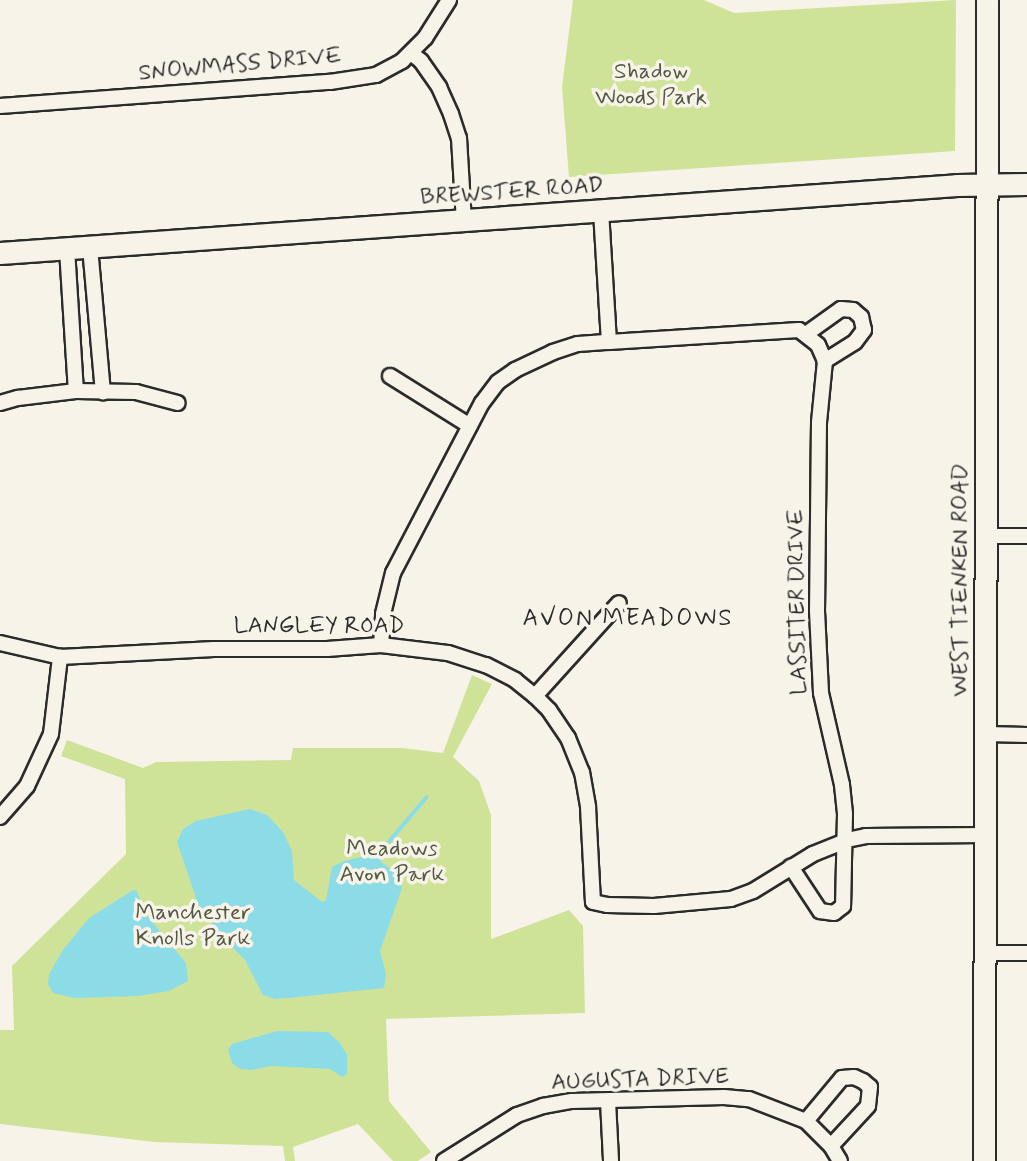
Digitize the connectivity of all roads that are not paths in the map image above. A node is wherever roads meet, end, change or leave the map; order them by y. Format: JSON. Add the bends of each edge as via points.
{"nodes":[{"id":1,"x":449,"y":0,"type":"edge"},
{"id":2,"x":987,"y":0,"type":"edge"},
{"id":3,"x":411,"y":53,"type":"junction"},
{"id":4,"x":0,"y":106,"type":"edge"},
{"id":5,"x":1027,"y":184,"type":"edge"},
{"id":6,"x":986,"y":185,"type":"junction"},
{"id":7,"x":601,"y":212,"type":"junction"},
{"id":8,"x":464,"y":222,"type":"junction"},
{"id":9,"x":90,"y":247,"type":"junction"},
{"id":10,"x":67,"y":249,"type":"junction"},
{"id":11,"x":0,"y":253,"type":"edge"},
{"id":12,"x":97,"y":326,"type":"junction"},
{"id":13,"x":72,"y":328,"type":"junction"},
{"id":14,"x":806,"y":334,"type":"junction"},
{"id":15,"x":609,"y":342,"type":"junction"},
{"id":16,"x":825,"y":361,"type":"junction"},
{"id":17,"x":390,"y":376,"type":"dead end"},
{"id":18,"x":76,"y":391,"type":"junction"},
{"id":19,"x":103,"y":392,"type":"junction"},
{"id":20,"x":0,"y":403,"type":"edge"},
{"id":21,"x":178,"y":404,"type":"dead end"},
{"id":22,"x":470,"y":426,"type":"junction"},
{"id":23,"x":987,"y":536,"type":"junction"},
{"id":24,"x":1027,"y":536,"type":"edge"},
{"id":25,"x":619,"y":603,"type":"dead end"},
{"id":26,"x":0,"y":643,"type":"edge"},
{"id":27,"x":381,"y":645,"type":"junction"},
{"id":28,"x":60,"y":657,"type":"junction"},
{"id":29,"x":535,"y":696,"type":"junction"},
{"id":30,"x":986,"y":734,"type":"junction"},
{"id":31,"x":1027,"y":735,"type":"edge"},
{"id":32,"x":0,"y":817,"type":"edge"},
{"id":33,"x":986,"y":835,"type":"junction"},
{"id":34,"x":847,"y":840,"type":"junction"},
{"id":35,"x":791,"y":867,"type":"junction"},
{"id":36,"x":986,"y":953,"type":"junction"},
{"id":37,"x":1027,"y":953,"type":"edge"},
{"id":38,"x":608,"y":1101,"type":"junction"},
{"id":39,"x":806,"y":1121,"type":"junction"},
{"id":40,"x":831,"y":1146,"type":"junction"},
{"id":41,"x":444,"y":1161,"type":"edge"},
{"id":42,"x":611,"y":1161,"type":"edge"},
{"id":43,"x":840,"y":1161,"type":"edge"},
{"id":44,"x":984,"y":1161,"type":"edge"}],
"edges":[{"from":1,"to":3,"type":"street","name":"SNOWMASS DRIVE"},
{"from":2,"to":6,"type":"street","name":"WEST TIENKEN ROAD"},
{"from":3,"to":4,"type":"street","name":"SNOWMASS DRIVE","via":[[376,75],[330,82]]},
{"from":3,"to":8,"type":"street","via":[[439,87],[452,114],[461,156]]},
{"from":5,"to":6,"type":"street","name":"BREWSTER ROAD"},
{"from":6,"to":7,"type":"street","name":"BREWSTER ROAD"},
{"from":6,"to":23,"type":"street","name":"WEST TIENKEN ROAD"},
{"from":7,"to":8,"type":"street","name":"BREWSTER ROAD"},
{"from":7,"to":15,"type":"street"},
{"from":8,"to":9,"type":"street","name":"BREWSTER ROAD"},
{"from":9,"to":10,"type":"street","name":"BREWSTER ROAD"},
{"from":9,"to":12,"type":"street"},
{"from":10,"to":11,"type":"street","name":"BREWSTER ROAD"},
{"from":10,"to":13,"type":"street"},
{"from":12,"to":13,"type":"street"},
{"from":12,"to":19,"type":"street"},
{"from":13,"to":18,"type":"street"},
{"from":14,"to":15,"type":"street","via":[[773,330]]},
{"from":14,"to":16,"type":"street"},
{"from":14,"to":16,"type":"street","via":[[841,309],[853,310],[861,317],[864,330],[855,342]]},
{"from":15,"to":22,"type":"street","via":[[578,344],[515,370],[482,403]]},
{"from":16,"to":34,"type":"street","name":"LASSITER DRIVE","via":[[819,422],[817,611],[821,692],[842,785]]},
{"from":17,"to":22,"type":"street"},
{"from":18,"to":19,"type":"street"},
{"from":18,"to":20,"type":"street"},
{"from":19,"to":21,"type":"street","via":[[136,392]]},
{"from":22,"to":27,"type":"street","via":[[393,573]]},
{"from":23,"to":24,"type":"street"},
{"from":23,"to":30,"type":"street","name":"WEST TIENKEN ROAD"},
{"from":25,"to":29,"type":"street"},
{"from":26,"to":28,"type":"street","name":"LANGLEY ROAD"},
{"from":27,"to":28,"type":"street","name":"LANGLEY ROAD"},
{"from":27,"to":29,"type":"street","name":"LANGLEY ROAD","via":[[448,653],[486,665]]},
{"from":28,"to":32,"type":"street","via":[[51,734],[27,786]]},
{"from":29,"to":35,"type":"street","name":"LANGLEY ROAD","via":[[568,737],[582,772],[593,902],[654,906],[731,900]]},
{"from":30,"to":31,"type":"street"},
{"from":30,"to":33,"type":"street","name":"WEST TIENKEN ROAD"},
{"from":33,"to":34,"type":"street","name":"LANGLEY ROAD"},
{"from":33,"to":36,"type":"street","name":"WEST TIENKEN ROAD"},
{"from":34,"to":35,"type":"street","name":"LANGLEY ROAD"},
{"from":34,"to":35,"type":"street","via":[[843,906],[834,913],[820,911]]},
{"from":36,"to":37,"type":"street"},
{"from":36,"to":44,"type":"street","name":"WEST TIENKEN ROAD"},
{"from":38,"to":39,"type":"street","name":"AUGUSTA DRIVE","via":[[749,1099]]},
{"from":38,"to":41,"type":"street","name":"AUGUSTA DRIVE","via":[[572,1101],[517,1115]]},
{"from":38,"to":42,"type":"street"},
{"from":39,"to":40,"type":"street","name":"AUGUSTA DRIVE"},
{"from":39,"to":40,"type":"street","via":[[842,1078],[854,1077],[870,1087],[868,1106]]},
{"from":40,"to":43,"type":"street","name":"AUGUSTA DRIVE"}]}
